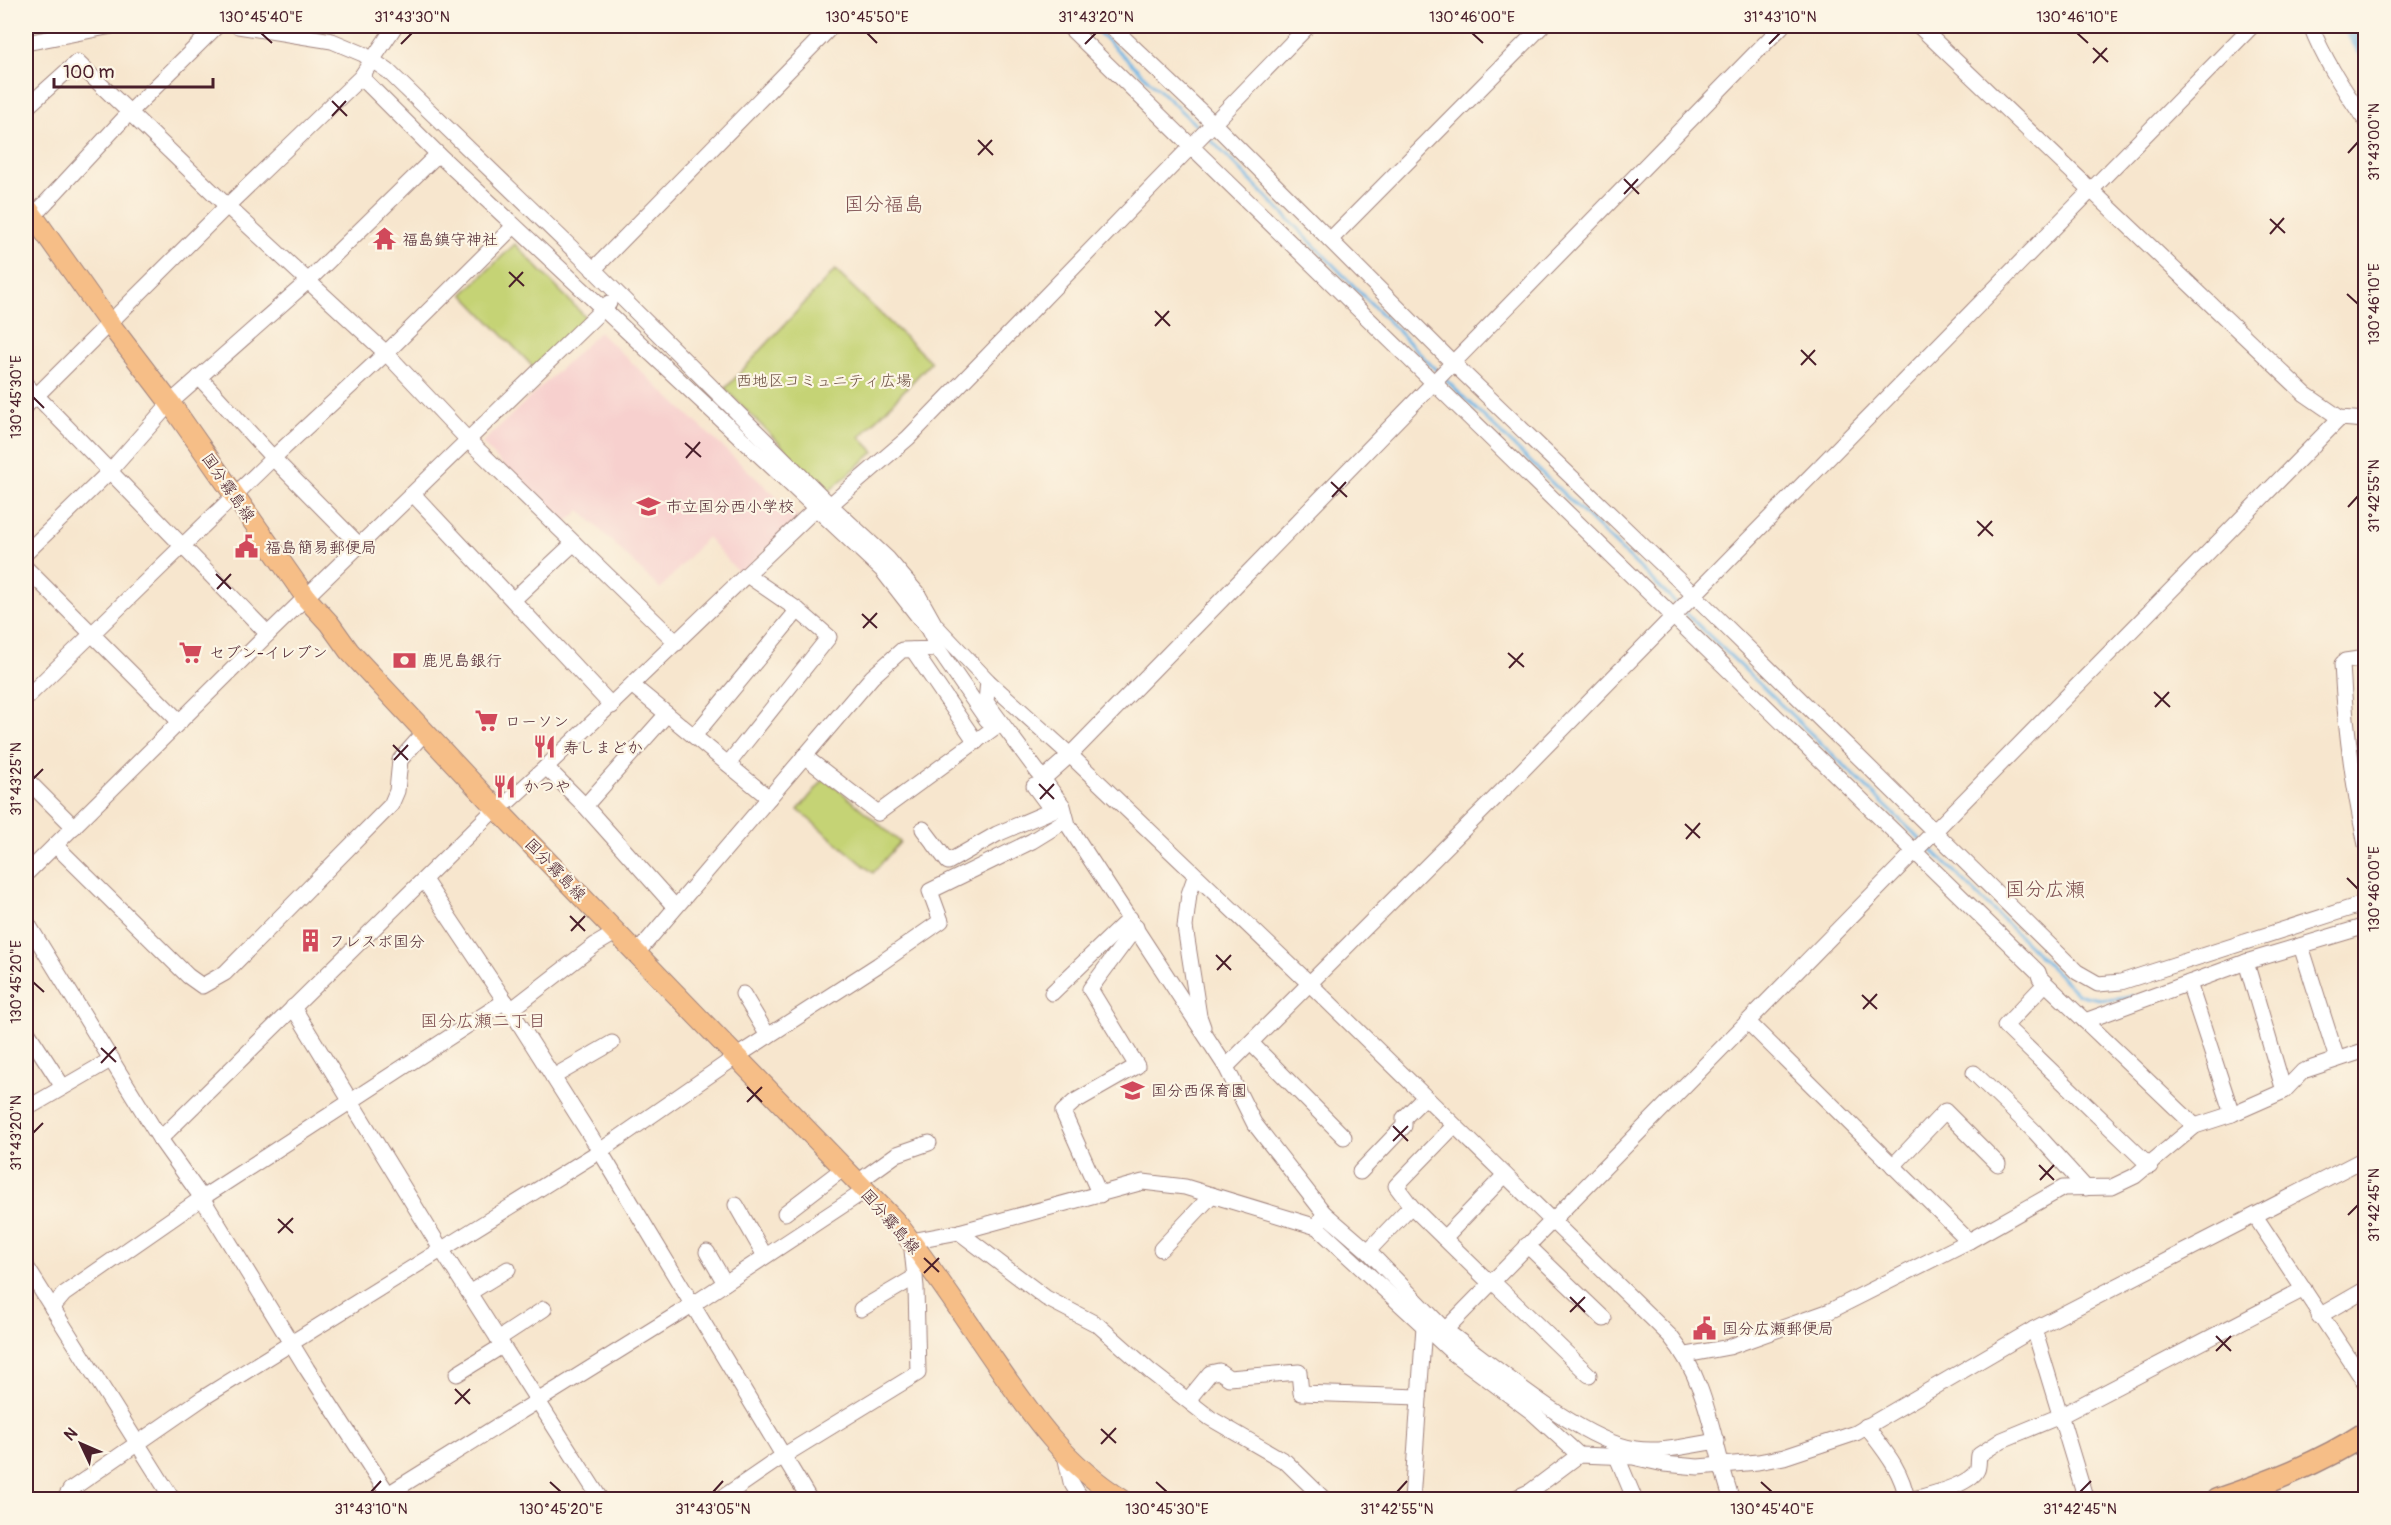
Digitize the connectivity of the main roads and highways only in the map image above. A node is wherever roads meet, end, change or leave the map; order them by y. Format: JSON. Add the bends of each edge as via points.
{"nodes":[{"id":1,"x":28,"y":216,"type":"edge"},
{"id":2,"x":2366,"y":1433,"type":"edge"},
{"id":3,"x":1123,"y":1500,"type":"edge"},
{"id":4,"x":2217,"y":1500,"type":"edge"}],
"edges":[{"from":1,"to":3,"type":"main road","name":"国分霧島線","via":[[170,403],[307,599],[349,651],[856,1180],[911,1241],[1024,1406],[1065,1455]]},
{"from":2,"to":4,"type":"highway","via":[[2273,1480]]}]}
